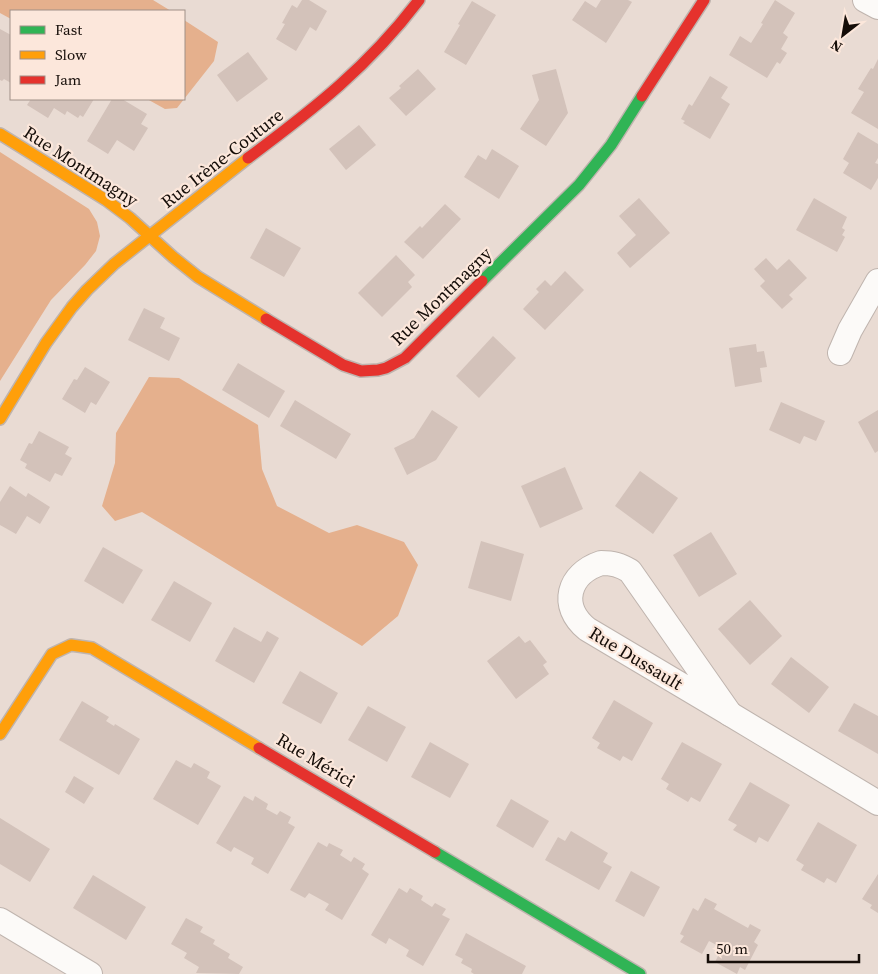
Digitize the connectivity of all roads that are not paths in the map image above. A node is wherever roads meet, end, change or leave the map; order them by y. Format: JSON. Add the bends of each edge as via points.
{"nodes":[{"id":1,"x":704,"y":0,"type":"edge"},
{"id":2,"x":865,"y":0,"type":"edge"},
{"id":3,"x":413,"y":2,"type":"edge"},
{"id":4,"x":878,"y":7,"type":"edge"},
{"id":5,"x":0,"y":134,"type":"edge"},
{"id":6,"x":150,"y":236,"type":"junction"},
{"id":7,"x":878,"y":281,"type":"edge"},
{"id":8,"x":840,"y":353,"type":"dead end"},
{"id":9,"x":0,"y":419,"type":"edge"},
{"id":10,"x":730,"y":714,"type":"junction"},
{"id":11,"x":0,"y":734,"type":"edge"},
{"id":12,"x":878,"y":803,"type":"edge"},
{"id":13,"x":0,"y":920,"type":"edge"},
{"id":14,"x":90,"y":974,"type":"edge"},
{"id":15,"x":640,"y":974,"type":"edge"}],
"edges":[{"from":1,"to":6,"type":"street","name":"Rue Montmagny","via":[[611,145],[578,185],[405,358],[391,367],[363,372],[333,360],[198,277]]},
{"from":2,"to":4,"type":"street"},
{"from":3,"to":6,"type":"street","name":"Rue Irène-Couture","via":[[396,31],[346,83]]},
{"from":5,"to":6,"type":"street","name":"Rue Montmagny","via":[[106,200]]},
{"from":6,"to":9,"type":"street","name":"Rue Irène-Couture","via":[[102,274],[78,301],[52,335]]},
{"from":7,"to":8,"type":"street"},
{"from":10,"to":10,"type":"street","name":"Rue Dussault","via":[[630,572],[611,563],[590,566],[582,572],[575,580],[570,598],[574,616],[580,623]]},
{"from":10,"to":12,"type":"street","name":"Rue Dussault"},
{"from":11,"to":15,"type":"street","name":"Rue Mérici","via":[[52,654],[75,643],[92,648]]},
{"from":13,"to":14,"type":"street"}]}
